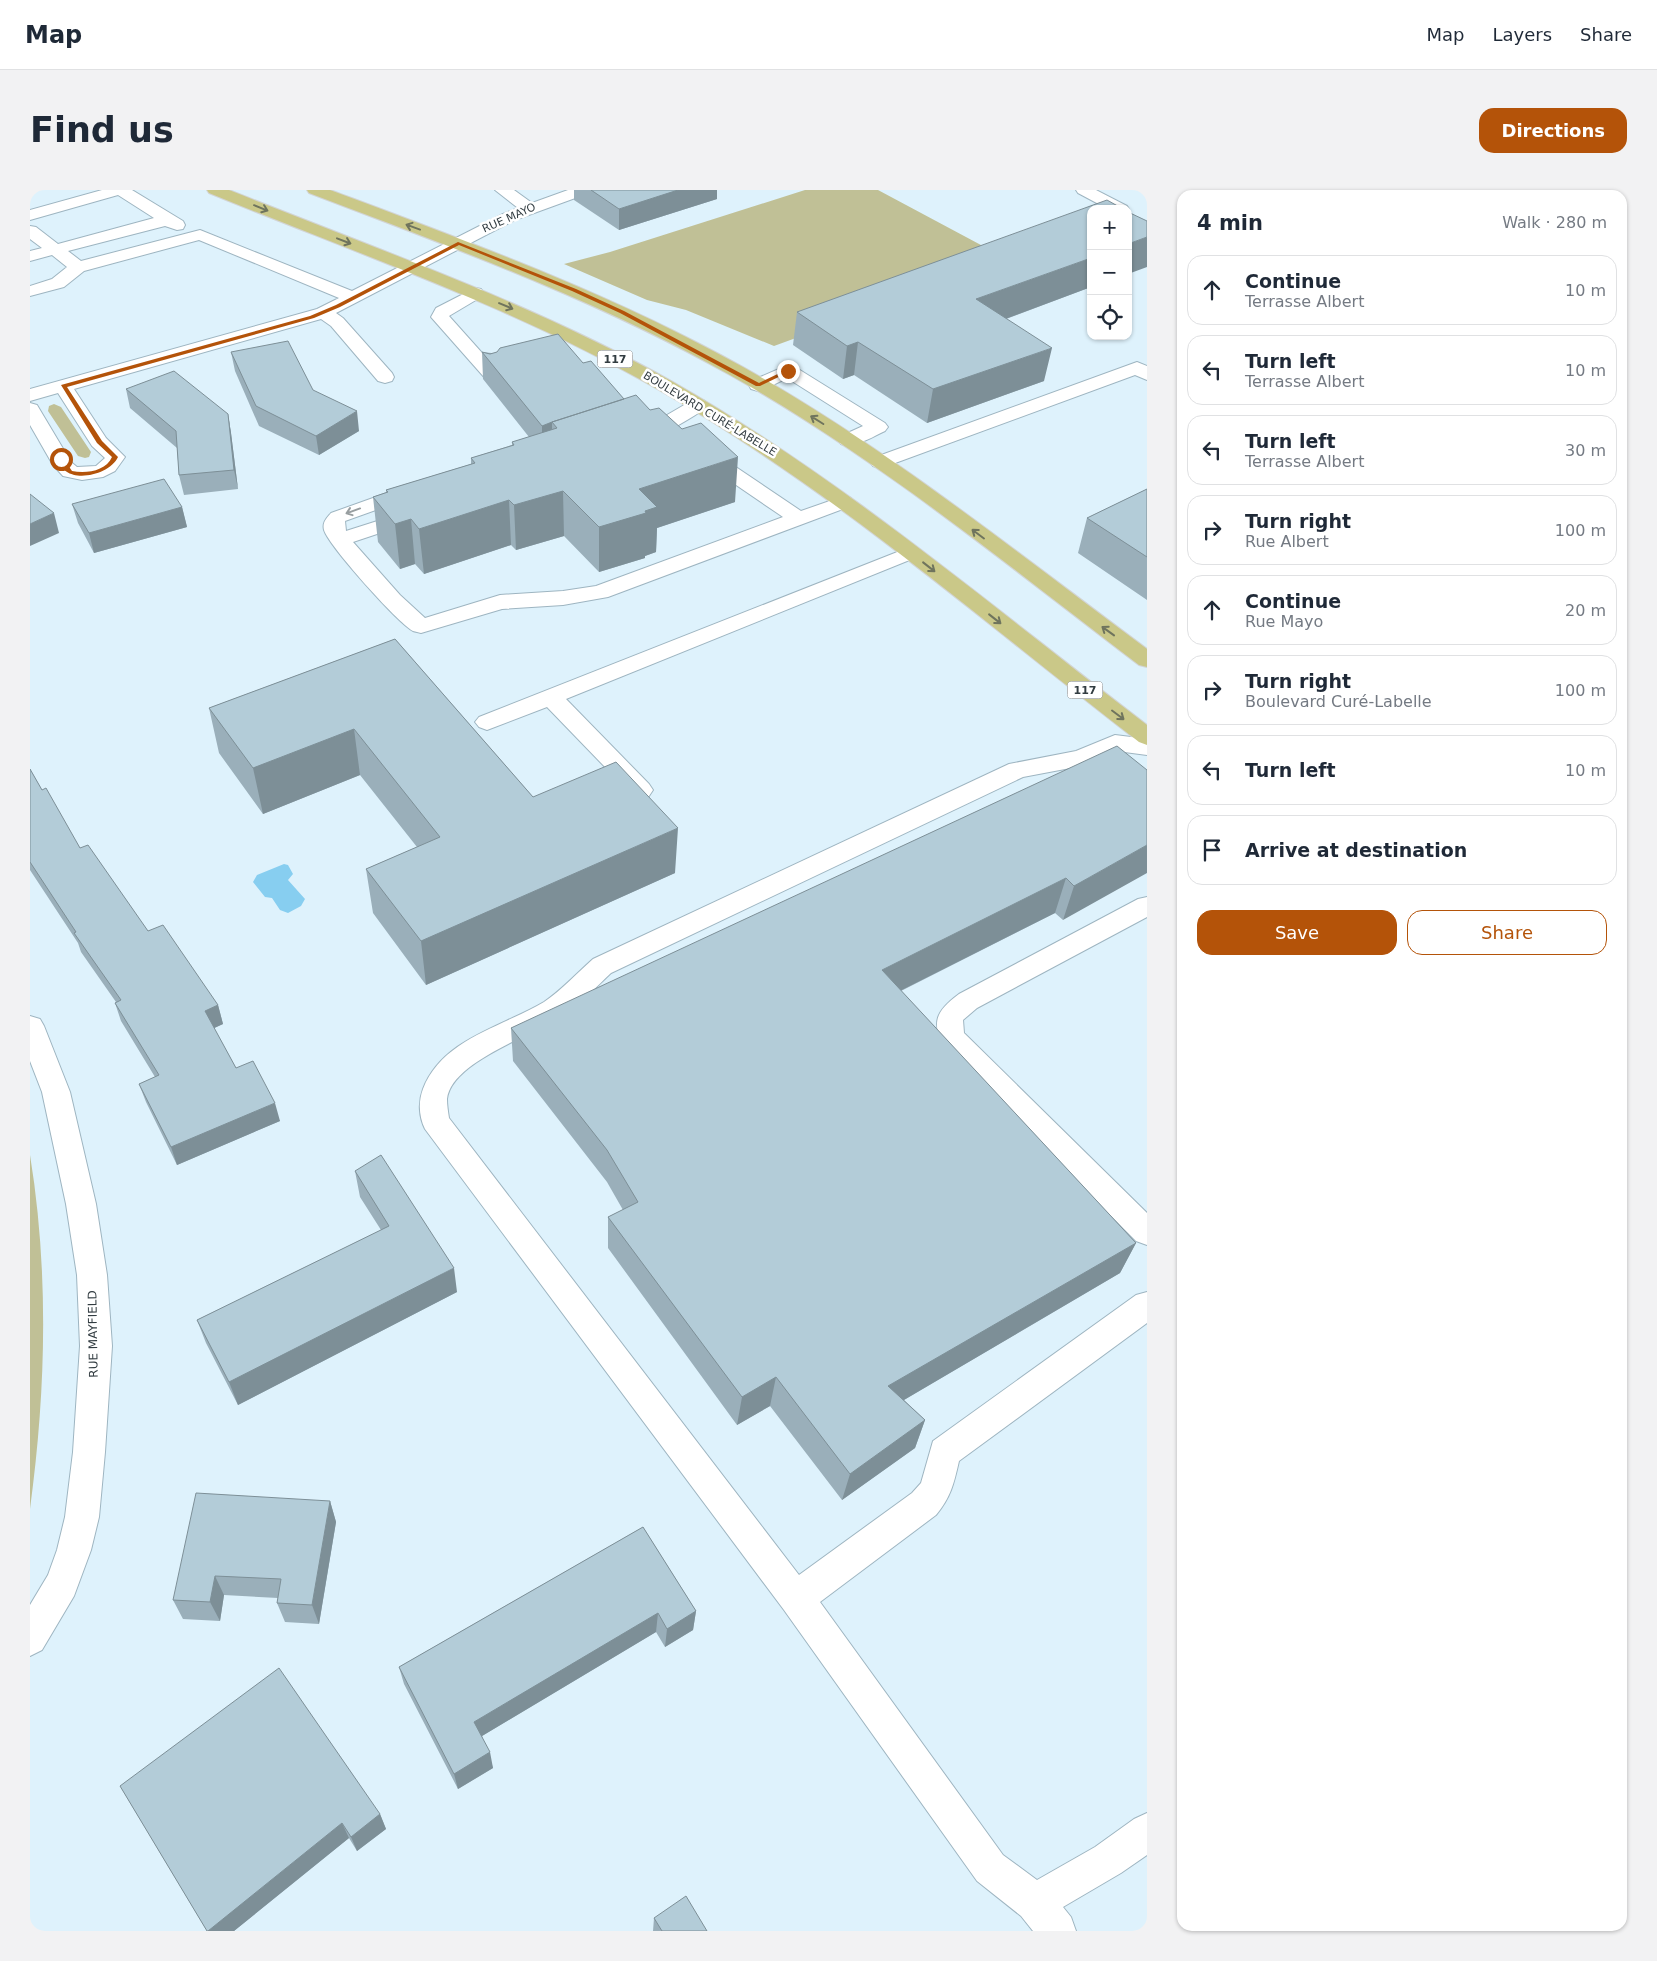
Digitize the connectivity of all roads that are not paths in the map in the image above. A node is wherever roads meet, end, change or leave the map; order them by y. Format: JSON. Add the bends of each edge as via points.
{"nodes":[{"id":1,"x":121,"y":190,"type":"edge"},
{"id":2,"x":215,"y":190,"type":"edge"},
{"id":3,"x":315,"y":190,"type":"edge"},
{"id":4,"x":502,"y":190,"type":"edge"},
{"id":5,"x":583,"y":190,"type":"edge"},
{"id":6,"x":1084,"y":190,"type":"edge"},
{"id":7,"x":1114,"y":205,"type":"edge"},
{"id":8,"x":529,"y":208,"type":"junction"},
{"id":9,"x":30,"y":214,"type":"edge"},
{"id":10,"x":167,"y":220,"type":"junction"},
{"id":11,"x":30,"y":231,"type":"edge"},
{"id":12,"x":200,"y":235,"type":"junction"},
{"id":13,"x":458,"y":243,"type":"junction"},
{"id":14,"x":54,"y":249,"type":"junction"},
{"id":15,"x":30,"y":256,"type":"edge"},
{"id":16,"x":78,"y":267,"type":"junction"},
{"id":17,"x":412,"y":268,"type":"junction"},
{"id":18,"x":30,"y":291,"type":"edge"},
{"id":19,"x":475,"y":293,"type":"junction"},
{"id":20,"x":354,"y":298,"type":"junction"},
{"id":21,"x":323,"y":313,"type":"junction"},
{"id":22,"x":491,"y":373,"type":"edge"},
{"id":23,"x":1147,"y":374,"type":"edge"},
{"id":24,"x":385,"y":377,"type":"dead end"},
{"id":25,"x":758,"y":385,"type":"junction"},
{"id":26,"x":63,"y":386,"type":"junction"},
{"id":27,"x":30,"y":395,"type":"edge"},
{"id":28,"x":698,"y":405,"type":"junction"},
{"id":29,"x":30,"y":409,"type":"edge"},
{"id":30,"x":619,"y":436,"type":"edge"},
{"id":31,"x":677,"y":437,"type":"junction"},
{"id":32,"x":848,"y":440,"type":"junction"},
{"id":33,"x":880,"y":462,"type":"junction"},
{"id":34,"x":429,"y":485,"type":"edge"},
{"id":35,"x":844,"y":502,"type":"junction"},
{"id":36,"x":432,"y":509,"type":"edge"},
{"id":37,"x":799,"y":519,"type":"junction"},
{"id":38,"x":340,"y":540,"type":"junction"},
{"id":39,"x":910,"y":553,"type":"junction"},
{"id":40,"x":1147,"y":660,"type":"edge"},
{"id":41,"x":550,"y":696,"type":"junction"},
{"id":42,"x":487,"y":722,"type":"dead end"},
{"id":43,"x":1147,"y":737,"type":"edge"},
{"id":44,"x":1147,"y":747,"type":"edge"},
{"id":45,"x":653,"y":803,"type":"edge"},
{"id":46,"x":1147,"y":906,"type":"edge"},
{"id":47,"x":30,"y":1026,"type":"edge"},
{"id":48,"x":1147,"y":1232,"type":"edge"},
{"id":49,"x":1146,"y":1307,"type":"edge"},
{"id":50,"x":796,"y":1598,"type":"junction"},
{"id":51,"x":30,"y":1638,"type":"edge"},
{"id":52,"x":1147,"y":1832,"type":"edge"},
{"id":53,"x":1046,"y":1916,"type":"edge"}],
"edges":[{"from":1,"to":9,"type":"street"},
{"from":1,"to":10,"type":"street"},
{"from":2,"to":17,"type":"main road","name":"BOULEVARD CURÉ-LABELLE","number":"117","one_way":true},
{"from":13,"to":3,"type":"main road","one_way":true},
{"from":4,"to":8,"type":"street"},
{"from":5,"to":8,"type":"street","name":"RUE MAYO"},
{"from":6,"to":7,"type":"street"},
{"from":8,"to":13,"type":"street","name":"RUE MAYO"},
{"from":10,"to":12,"type":"street"},
{"from":10,"to":14,"type":"street"},
{"from":11,"to":14,"type":"street"},
{"from":12,"to":16,"type":"street"},
{"from":12,"to":20,"type":"street"},
{"from":13,"to":17,"type":"street","name":"RUE MAYO"},
{"from":13,"to":25,"type":"main road","via":[[622,312]]},
{"from":14,"to":15,"type":"street"},
{"from":14,"to":16,"type":"street"},
{"from":16,"to":18,"type":"street","via":[[58,283]]},
{"from":17,"to":19,"type":"main road","name":"BOULEVARD CURÉ-LABELLE","number":"117"},
{"from":17,"to":20,"type":"street","name":"RUE MAYO"},
{"from":19,"to":22,"type":"street","via":[[442,312],[440,317]]},
{"from":19,"to":28,"type":"main road","name":"BOULEVARD CURÉ-LABELLE","number":"117","one_way":true,"via":[[591,346]]},
{"from":20,"to":21,"type":"street","name":"RUE MAYO"},
{"from":21,"to":24,"type":"street","via":[[337,322]]},
{"from":21,"to":26,"type":"street","name":"RUE MAYO"},
{"from":23,"to":33,"type":"street","via":[[1137,368]]},
{"from":32,"to":25,"type":"main road","one_way":true},
{"from":25,"to":32,"type":"street","via":[[781,367],[878,427]]},
{"from":26,"to":27,"type":"street","name":"RUE MAYO"},
{"from":26,"to":29,"type":"street","via":[[99,442],[115,457],[109,466],[88,474],[70,472]]},
{"from":28,"to":31,"type":"street"},
{"from":28,"to":35,"type":"main road","name":"BOULEVARD CURÉ-LABELLE","number":"117","via":[[770,449]]},
{"from":30,"to":31,"type":"street","via":[[640,430]]},
{"from":31,"to":37,"type":"street"},
{"from":32,"to":33,"type":"main road"},
{"from":40,"to":33,"type":"main road","one_way":true},
{"from":34,"to":38,"type":"street","one_way":true,"via":[[338,517],[334,529]]},
{"from":35,"to":37,"type":"street"},
{"from":35,"to":39,"type":"main road","name":"BOULEVARD CURÉ-LABELLE","number":"117"},
{"from":36,"to":38,"type":"street"},
{"from":37,"to":38,"type":"street","via":[[600,592],[500,602],[421,626],[392,600]]},
{"from":39,"to":41,"type":"street"},
{"from":39,"to":43,"type":"main road","name":"BOULEVARD CURÉ-LABELLE","number":"117","one_way":true},
{"from":41,"to":42,"type":"street"},
{"from":41,"to":45,"type":"street"},
{"from":44,"to":50,"type":"street","via":[[1115,743],[1081,758],[1017,770],[602,966],[555,1007],[457,1061],[442,1076],[433,1092],[431,1107],[435,1120]]},
{"from":46,"to":48,"type":"street","via":[[968,1001],[949,1023],[954,1040]]},
{"from":47,"to":51,"type":"street","name":"RUE MAYFIELD","via":[[56,1092],[79,1195],[92,1275],[96,1346],[90,1452],[82,1517],[62,1584]]},
{"from":49,"to":50,"type":"street","via":[[945,1452],[936,1491],[924,1504]]},
{"from":50,"to":53,"type":"street","via":[[990,1868]]},
{"from":52,"to":53,"type":"street","via":[[1108,1860]]}]}
